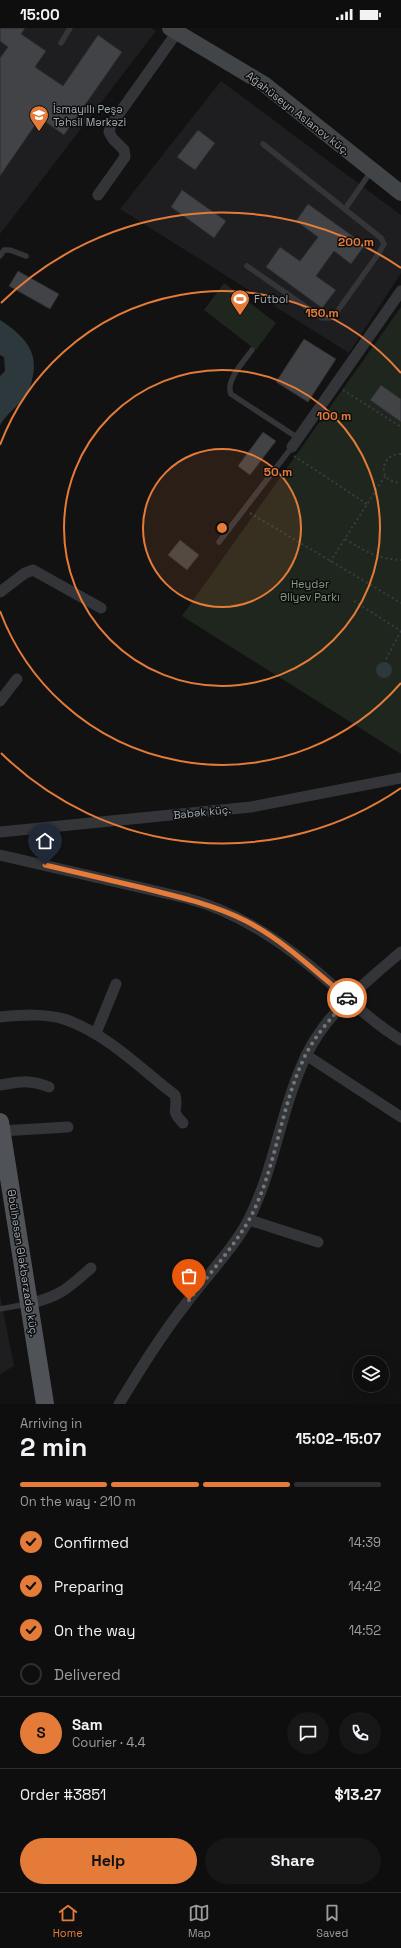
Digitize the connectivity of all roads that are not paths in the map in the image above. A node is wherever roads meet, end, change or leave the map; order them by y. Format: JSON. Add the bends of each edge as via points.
{"nodes":[{"id":1,"x":70,"y":28,"type":"edge"},
{"id":2,"x":176,"y":29,"type":"edge"},
{"id":3,"x":61,"y":43,"type":"dead end"},
{"id":4,"x":263,"y":144,"type":"dead end"},
{"id":5,"x":372,"y":170,"type":"junction"},
{"id":6,"x":401,"y":193,"type":"edge"},
{"id":7,"x":98,"y":195,"type":"dead end"},
{"id":8,"x":345,"y":209,"type":"junction"},
{"id":9,"x":0,"y":256,"type":"edge"},
{"id":10,"x":26,"y":256,"type":"dead end"},
{"id":11,"x":247,"y":266,"type":"dead end"},
{"id":12,"x":401,"y":291,"type":"edge"},
{"id":13,"x":252,"y":350,"type":"dead end"},
{"id":14,"x":293,"y":446,"type":"junction"},
{"id":15,"x":219,"y":542,"type":"dead end"},
{"id":16,"x":0,"y":592,"type":"edge"},
{"id":17,"x":101,"y":608,"type":"dead end"},
{"id":18,"x":17,"y":679,"type":"dead end"},
{"id":19,"x":0,"y":700,"type":"edge"},
{"id":20,"x":401,"y":778,"type":"edge"},
{"id":21,"x":0,"y":832,"type":"edge"},
{"id":22,"x":0,"y":855,"type":"edge"},
{"id":23,"x":401,"y":952,"type":"edge"},
{"id":24,"x":116,"y":984,"type":"dead end"},
{"id":25,"x":348,"y":999,"type":"junction"},
{"id":26,"x":0,"y":1017,"type":"edge"},
{"id":27,"x":96,"y":1033,"type":"junction"},
{"id":28,"x":401,"y":1040,"type":"edge"},
{"id":29,"x":306,"y":1055,"type":"junction"},
{"id":30,"x":0,"y":1085,"type":"edge"},
{"id":31,"x":49,"y":1087,"type":"dead end"},
{"id":32,"x":401,"y":1117,"type":"edge"},
{"id":33,"x":182,"y":1123,"type":"dead end"},
{"id":34,"x":1,"y":1126,"type":"edge"},
{"id":35,"x":68,"y":1127,"type":"dead end"},
{"id":36,"x":249,"y":1220,"type":"junction"},
{"id":37,"x":318,"y":1242,"type":"dead end"},
{"id":38,"x":90,"y":1268,"type":"dead end"},
{"id":39,"x":29,"y":1304,"type":"junction"},
{"id":40,"x":0,"y":1309,"type":"edge"},
{"id":41,"x":45,"y":1404,"type":"edge"},
{"id":42,"x":119,"y":1404,"type":"edge"}],
"edges":[{"from":1,"to":3,"type":"lane"},
{"from":2,"to":5,"type":"street","name":"Ağahüseyn Aslanov küç.","via":[[264,84]]},
{"from":2,"to":7,"type":"street","via":[[111,125],[109,132],[124,150],[125,157]]},
{"from":4,"to":8,"type":"lane"},
{"from":5,"to":6,"type":"street","name":"Ağahüseyn Aslanov küç."},
{"from":5,"to":8,"type":"lane"},
{"from":8,"to":11,"type":"lane","via":[[381,238],[384,244],[334,316],[322,318]]},
{"from":9,"to":10,"type":"lane","via":[[4,250]]},
{"from":12,"to":14,"type":"street"},
{"from":13,"to":14,"type":"lane","via":[[231,382],[231,394]]},
{"from":14,"to":15,"type":"lane"},
{"from":16,"to":17,"type":"street","via":[[33,570]]},
{"from":18,"to":19,"type":"street"},
{"from":20,"to":21,"type":"street","name":"Babək küç.","via":[[251,807]]},
{"from":22,"to":25,"type":"street","via":[[186,898],[213,907],[246,921],[277,941]]},
{"from":23,"to":25,"type":"street"},
{"from":24,"to":27,"type":"street"},
{"from":25,"to":28,"type":"street","via":[[373,1021]]},
{"from":25,"to":29,"type":"street","via":[[322,1029]]},
{"from":26,"to":27,"type":"street","via":[[41,1016],[66,1020]]},
{"from":27,"to":33,"type":"street","via":[[175,1095],[175,1115]]},
{"from":29,"to":32,"type":"street"},
{"from":29,"to":36,"type":"street","via":[[296,1079],[266,1180]]},
{"from":30,"to":31,"type":"street","via":[[35,1081]]},
{"from":34,"to":35,"type":"street"},
{"from":34,"to":39,"type":"main road","name":"Əbülhəsən Ələkbərzadə küç."},
{"from":36,"to":37,"type":"street"},
{"from":36,"to":42,"type":"street","via":[[163,1334]]},
{"from":38,"to":39,"type":"street","via":[[64,1291]]},
{"from":39,"to":40,"type":"lane"},
{"from":39,"to":41,"type":"main road","name":"Əbülhəsən Ələkbərzadə küç."}]}
